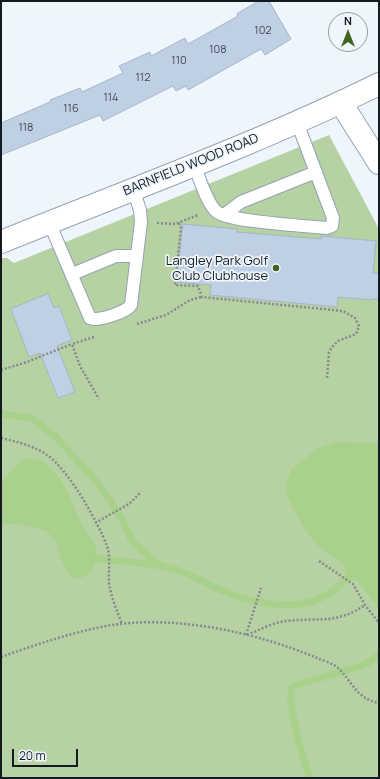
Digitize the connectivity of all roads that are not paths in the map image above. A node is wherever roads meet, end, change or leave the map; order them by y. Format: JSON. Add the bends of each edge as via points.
{"nodes":[{"id":1,"x":379,"y":84,"type":"edge"},
{"id":2,"x":341,"y":103,"type":"junction"},
{"id":3,"x":297,"y":122,"type":"junction"},
{"id":4,"x":379,"y":163,"type":"edge"},
{"id":5,"x":194,"y":164,"type":"junction"},
{"id":6,"x":316,"y":172,"type":"junction"},
{"id":7,"x":133,"y":189,"type":"junction"},
{"id":8,"x":219,"y":212,"type":"junction"},
{"id":9,"x":49,"y":222,"type":"junction"},
{"id":10,"x":1,"y":242,"type":"edge"},
{"id":11,"x":136,"y":256,"type":"junction"},
{"id":12,"x":73,"y":277,"type":"junction"}],
"edges":[{"from":1,"to":2,"type":"street","name":"BARNFIELD WOOD ROAD"},
{"from":2,"to":3,"type":"street","name":"BARNFIELD WOOD ROAD"},
{"from":2,"to":4,"type":"street"},
{"from":3,"to":5,"type":"street","name":"BARNFIELD WOOD ROAD"},
{"from":3,"to":6,"type":"lane"},
{"from":5,"to":7,"type":"street","name":"BARNFIELD WOOD ROAD"},
{"from":5,"to":8,"type":"lane","via":[[208,198]]},
{"from":6,"to":8,"type":"lane"},
{"from":6,"to":8,"type":"lane","via":[[333,218],[332,226],[327,228],[234,218]]},
{"from":7,"to":9,"type":"street","name":"BARNFIELD WOOD ROAD"},
{"from":7,"to":11,"type":"lane","via":[[141,222]]},
{"from":9,"to":10,"type":"street","name":"BARNFIELD WOOD ROAD"},
{"from":9,"to":12,"type":"lane"},
{"from":11,"to":12,"type":"lane","via":[[116,256],[75,273]]},
{"from":11,"to":12,"type":"lane","via":[[131,305],[123,312],[96,320],[90,318]]}]}
